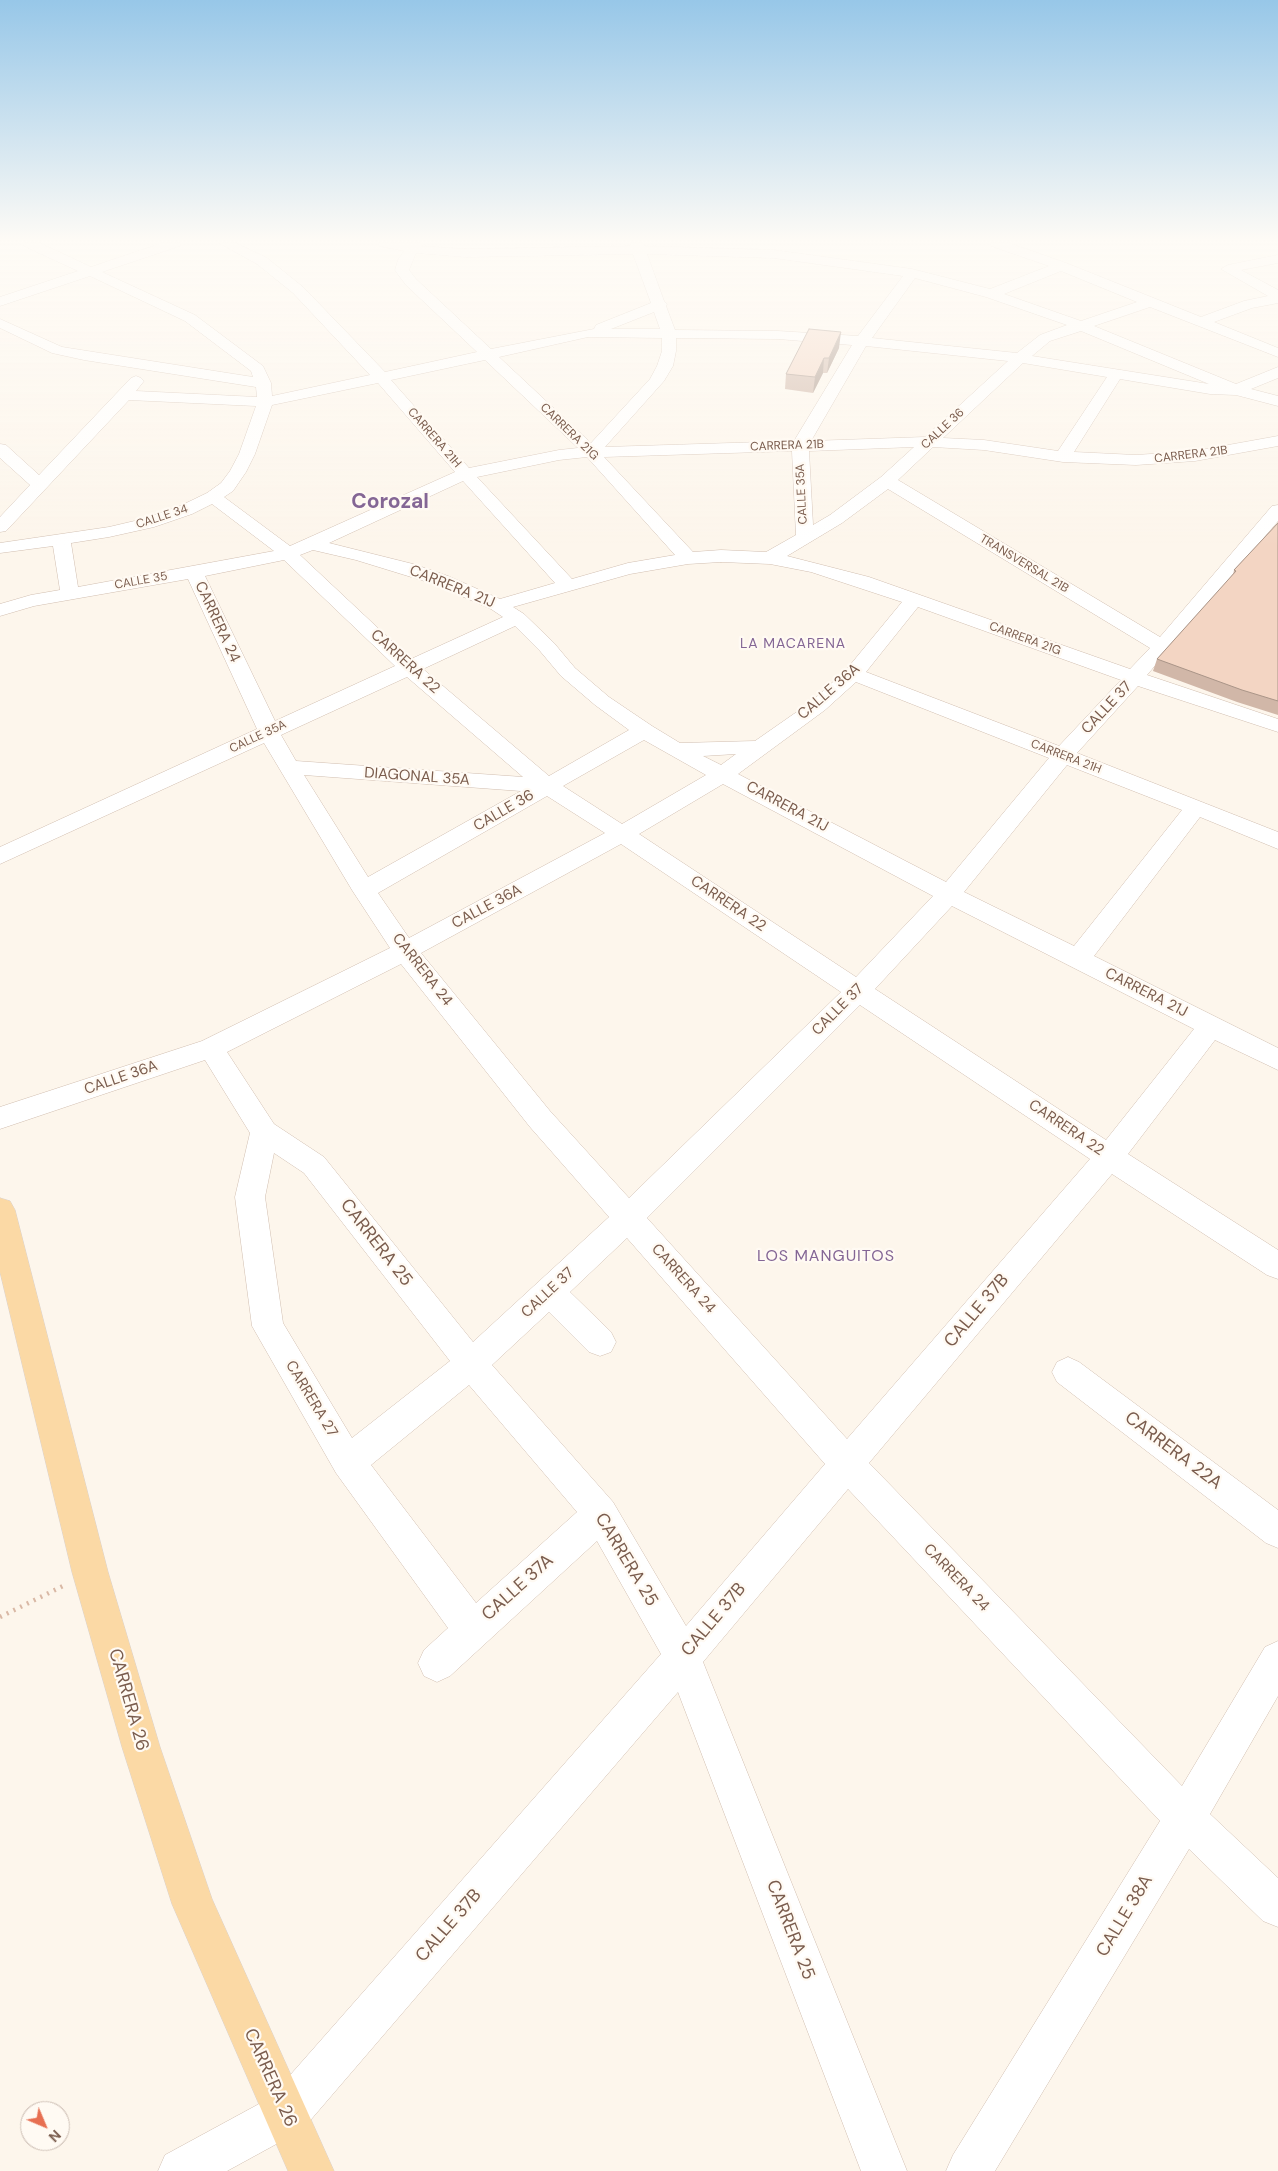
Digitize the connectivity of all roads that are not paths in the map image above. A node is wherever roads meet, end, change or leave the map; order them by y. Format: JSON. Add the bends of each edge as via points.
{"nodes":[{"id":1,"x":45,"y":344,"type":"edge"},
{"id":2,"x":225,"y":344,"type":"edge"},
{"id":3,"x":350,"y":344,"type":"edge"},
{"id":4,"x":477,"y":344,"type":"edge"},
{"id":5,"x":534,"y":344,"type":"edge"},
{"id":6,"x":669,"y":344,"type":"edge"},
{"id":7,"x":860,"y":344,"type":"edge"},
{"id":8,"x":893,"y":344,"type":"edge"},
{"id":9,"x":1037,"y":344,"type":"edge"},
{"id":10,"x":1126,"y":344,"type":"edge"},
{"id":11,"x":1256,"y":344,"type":"edge"},
{"id":12,"x":1278,"y":353,"type":"edge"},
{"id":13,"x":487,"y":354,"type":"junction"},
{"id":14,"x":1020,"y":358,"type":"junction"},
{"id":15,"x":148,"y":366,"type":"junction"},
{"id":16,"x":1278,"y":372,"type":"edge"},
{"id":17,"x":1116,"y":374,"type":"junction"},
{"id":18,"x":381,"y":377,"type":"junction"},
{"id":19,"x":263,"y":383,"type":"junction"},
{"id":20,"x":1236,"y":390,"type":"junction"},
{"id":21,"x":125,"y":395,"type":"junction"},
{"id":22,"x":1278,"y":401,"type":"edge"},
{"id":23,"x":265,"y":402,"type":"junction"},
{"id":24,"x":1278,"y":441,"type":"edge"},
{"id":25,"x":929,"y":442,"type":"junction"},
{"id":26,"x":800,"y":445,"type":"junction"},
{"id":27,"x":0,"y":449,"type":"edge"},
{"id":28,"x":591,"y":452,"type":"junction"},
{"id":29,"x":1063,"y":457,"type":"junction"},
{"id":30,"x":465,"y":474,"type":"junction"},
{"id":31,"x":887,"y":481,"type":"junction"},
{"id":32,"x":39,"y":484,"type":"junction"},
{"id":33,"x":213,"y":497,"type":"junction"},
{"id":34,"x":1278,"y":510,"type":"edge"},
{"id":35,"x":0,"y":527,"type":"edge"},
{"id":36,"x":805,"y":538,"type":"junction"},
{"id":37,"x":61,"y":539,"type":"junction"},
{"id":38,"x":311,"y":544,"type":"junction"},
{"id":39,"x":0,"y":548,"type":"edge"},
{"id":40,"x":288,"y":553,"type":"junction"},
{"id":41,"x":688,"y":558,"type":"junction"},
{"id":42,"x":770,"y":558,"type":"junction"},
{"id":43,"x":194,"y":572,"type":"junction"},
{"id":44,"x":567,"y":584,"type":"junction"},
{"id":45,"x":70,"y":594,"type":"junction"},
{"id":46,"x":915,"y":599,"type":"junction"},
{"id":47,"x":498,"y":605,"type":"junction"},
{"id":48,"x":0,"y":610,"type":"edge"},
{"id":49,"x":517,"y":618,"type":"junction"},
{"id":50,"x":1162,"y":648,"type":"junction"},
{"id":51,"x":409,"y":668,"type":"junction"},
{"id":52,"x":853,"y":674,"type":"junction"},
{"id":53,"x":1135,"y":678,"type":"junction"},
{"id":54,"x":1278,"y":726,"type":"edge"},
{"id":55,"x":644,"y":731,"type":"junction"},
{"id":56,"x":269,"y":732,"type":"junction"},
{"id":57,"x":761,"y":747,"type":"junction"},
{"id":58,"x":676,"y":750,"type":"junction"},
{"id":59,"x":1063,"y":755,"type":"junction"},
{"id":60,"x":288,"y":767,"type":"junction"},
{"id":61,"x":723,"y":774,"type":"junction"},
{"id":62,"x":547,"y":786,"type":"junction"},
{"id":63,"x":1196,"y":808,"type":"junction"},
{"id":64,"x":622,"y":834,"type":"junction"},
{"id":65,"x":1278,"y":842,"type":"edge"},
{"id":66,"x":0,"y":856,"type":"edge"},
{"id":67,"x":364,"y":890,"type":"junction"},
{"id":68,"x":949,"y":894,"type":"junction"},
{"id":69,"x":405,"y":951,"type":"junction"},
{"id":70,"x":1078,"y":959,"type":"junction"},
{"id":71,"x":858,"y":990,"type":"junction"},
{"id":72,"x":1211,"y":1026,"type":"junction"},
{"id":73,"x":211,"y":1048,"type":"junction"},
{"id":74,"x":1278,"y":1060,"type":"edge"},
{"id":75,"x":0,"y":1118,"type":"edge"},
{"id":76,"x":264,"y":1132,"type":"junction"},
{"id":77,"x":1109,"y":1157,"type":"junction"},
{"id":78,"x":628,"y":1218,"type":"junction"},
{"id":79,"x":2,"y":1228,"type":"edge"},
{"id":80,"x":1278,"y":1266,"type":"edge"},
{"id":81,"x":550,"y":1292,"type":"junction"},
{"id":82,"x":600,"y":1342,"type":"dead end"},
{"id":83,"x":471,"y":1364,"type":"junction"},
{"id":84,"x":1068,"y":1372,"type":"dead end"},
{"id":85,"x":348,"y":1462,"type":"junction"},
{"id":86,"x":847,"y":1464,"type":"junction"},
{"id":87,"x":601,"y":1514,"type":"junction"},
{"id":88,"x":1278,"y":1531,"type":"edge"},
{"id":89,"x":472,"y":1629,"type":"junction"},
{"id":90,"x":683,"y":1657,"type":"junction"},
{"id":91,"x":1278,"y":1660,"type":"edge"},
{"id":92,"x":437,"y":1663,"type":"dead end"},
{"id":93,"x":1185,"y":1818,"type":"junction"},
{"id":94,"x":1278,"y":1906,"type":"edge"},
{"id":95,"x":286,"y":2114,"type":"junction"},
{"id":96,"x":181,"y":2171,"type":"edge"},
{"id":97,"x":311,"y":2171,"type":"edge"},
{"id":98,"x":884,"y":2171,"type":"edge"},
{"id":99,"x":969,"y":2171,"type":"edge"}],
"edges":[{"from":1,"to":15,"type":"street","via":[[57,350]]},
{"from":2,"to":19,"type":"street","via":[[258,369]]},
{"from":3,"to":18,"type":"street","name":"CARRERA 21H"},
{"from":4,"to":13,"type":"street","name":"CARRERA 21G"},
{"from":5,"to":13,"type":"street"},
{"from":6,"to":28,"type":"street","via":[[665,366],[656,381]]},
{"from":7,"to":26,"type":"street","name":"CALLE 35A"},
{"from":8,"to":14,"type":"street"},
{"from":9,"to":14,"type":"street","name":"CALLE 36"},
{"from":10,"to":20,"type":"street"},
{"from":11,"to":12,"type":"street"},
{"from":13,"to":18,"type":"street"},
{"from":13,"to":28,"type":"street","name":"CARRERA 21G"},
{"from":14,"to":17,"type":"street"},
{"from":14,"to":25,"type":"street","name":"CALLE 36"},
{"from":15,"to":19,"type":"street"},
{"from":15,"to":21,"type":"street"},
{"from":16,"to":20,"type":"street"},
{"from":17,"to":20,"type":"street"},
{"from":17,"to":29,"type":"street"},
{"from":18,"to":23,"type":"street"},
{"from":18,"to":30,"type":"street","name":"CARRERA 21H"},
{"from":19,"to":23,"type":"street"},
{"from":20,"to":22,"type":"street"},
{"from":21,"to":23,"type":"street"},
{"from":21,"to":32,"type":"street"},
{"from":23,"to":33,"type":"street","name":"CALLE 34","via":[[238,472],[227,487]]},
{"from":24,"to":29,"type":"street","name":"CARRERA 21B","via":[[1164,459]]},
{"from":25,"to":26,"type":"street","name":"CARRERA 21B"},
{"from":25,"to":29,"type":"street","name":"CARRERA 21B","via":[[984,445]]},
{"from":25,"to":31,"type":"street","name":"CALLE 36"},
{"from":26,"to":28,"type":"street","name":"CARRERA 21B"},
{"from":26,"to":36,"type":"street","name":"CALLE 35A"},
{"from":27,"to":32,"type":"street"},
{"from":28,"to":30,"type":"street","name":"CARRERA 21B","via":[[528,460]]},
{"from":28,"to":41,"type":"street","name":"CARRERA 21G"},
{"from":30,"to":38,"type":"street","name":"CARRERA 21B"},
{"from":30,"to":44,"type":"street","name":"CARRERA 21H"},
{"from":31,"to":36,"type":"street","name":"CALLE 36"},
{"from":31,"to":50,"type":"street","name":"TRANSVERSAL 21B"},
{"from":32,"to":35,"type":"street"},
{"from":33,"to":37,"type":"street","name":"CALLE 34","via":[[148,523]]},
{"from":33,"to":40,"type":"street","name":"CARRERA 22"},
{"from":34,"to":50,"type":"street","name":"CALLE 37"},
{"from":36,"to":42,"type":"street","name":"CALLE 36"},
{"from":37,"to":39,"type":"street","name":"CALLE 34"},
{"from":37,"to":45,"type":"street"},
{"from":38,"to":40,"type":"street","name":"CALLE 35"},
{"from":38,"to":47,"type":"street","name":"CARRERA 21J","via":[[406,568]]},
{"from":40,"to":43,"type":"street","name":"CALLE 35"},
{"from":40,"to":51,"type":"street","name":"CARRERA 22"},
{"from":41,"to":42,"type":"street"},
{"from":41,"to":44,"type":"street"},
{"from":42,"to":46,"type":"street","name":"CARRERA 21G","via":[[862,580]]},
{"from":43,"to":45,"type":"street","name":"CALLE 35"},
{"from":43,"to":56,"type":"street","name":"CARRERA 24"},
{"from":44,"to":47,"type":"street"},
{"from":45,"to":48,"type":"street","name":"CALLE 35"},
{"from":46,"to":52,"type":"street","name":"CALLE 36A"},
{"from":46,"to":53,"type":"street","name":"CARRERA 21G"},
{"from":47,"to":49,"type":"street","name":"CARRERA 21J"},
{"from":49,"to":51,"type":"street","name":"CALLE 35A"},
{"from":49,"to":55,"type":"street","name":"CARRERA 21J","via":[[568,672],[602,702]]},
{"from":50,"to":53,"type":"street","name":"CALLE 37"},
{"from":51,"to":56,"type":"street","name":"CALLE 35A"},
{"from":51,"to":62,"type":"street","name":"CARRERA 22"},
{"from":52,"to":57,"type":"street","name":"CALLE 36A","via":[[818,706]]},
{"from":52,"to":59,"type":"street","name":"CARRERA 21H"},
{"from":53,"to":54,"type":"street","name":"CARRERA 21G"},
{"from":53,"to":59,"type":"street","name":"CALLE 37"},
{"from":55,"to":58,"type":"street","name":"CARRERA 21J"},
{"from":55,"to":62,"type":"street","name":"CALLE 36"},
{"from":56,"to":60,"type":"street","name":"CARRERA 24"},
{"from":56,"to":66,"type":"street","name":"CALLE 35A"},
{"from":57,"to":58,"type":"street"},
{"from":57,"to":61,"type":"street","name":"CALLE 36A"},
{"from":58,"to":61,"type":"street","name":"CARRERA 21J"},
{"from":59,"to":63,"type":"street","name":"CARRERA 21H"},
{"from":59,"to":68,"type":"street","name":"CALLE 37"},
{"from":60,"to":62,"type":"street","name":"DIAGONAL 35A"},
{"from":60,"to":67,"type":"street","name":"CARRERA 24"},
{"from":61,"to":64,"type":"street","name":"CALLE 36A"},
{"from":61,"to":68,"type":"street","name":"CARRERA 21J"},
{"from":62,"to":64,"type":"street","name":"CARRERA 22"},
{"from":62,"to":67,"type":"street","name":"CALLE 36"},
{"from":63,"to":65,"type":"street","name":"CARRERA 21H"},
{"from":63,"to":70,"type":"street"},
{"from":64,"to":69,"type":"street","name":"CALLE 36A"},
{"from":64,"to":71,"type":"street","name":"CARRERA 22"},
{"from":67,"to":69,"type":"street","name":"CARRERA 24"},
{"from":68,"to":70,"type":"street","name":"CARRERA 21J"},
{"from":68,"to":71,"type":"street","name":"CALLE 37"},
{"from":69,"to":73,"type":"street","name":"CALLE 36A"},
{"from":69,"to":78,"type":"street","name":"CARRERA 24","via":[[540,1119]]},
{"from":70,"to":72,"type":"street","name":"CARRERA 21J"},
{"from":71,"to":77,"type":"street","name":"CARRERA 22"},
{"from":71,"to":78,"type":"street","name":"CALLE 37"},
{"from":72,"to":74,"type":"street","name":"CARRERA 21J"},
{"from":72,"to":77,"type":"street","name":"CALLE 37B"},
{"from":73,"to":75,"type":"street","name":"CALLE 36A"},
{"from":73,"to":76,"type":"street","name":"CARRERA 25"},
{"from":76,"to":83,"type":"street","name":"CARRERA 25","via":[[314,1165]]},
{"from":76,"to":85,"type":"street","name":"CARRERA 27","via":[[250,1197],[268,1326]]},
{"from":77,"to":80,"type":"street","name":"CARRERA 22"},
{"from":77,"to":86,"type":"street","name":"CALLE 37B"},
{"from":78,"to":81,"type":"street","name":"CALLE 37"},
{"from":78,"to":86,"type":"street","name":"CARRERA 24"},
{"from":79,"to":95,"type":"main road","name":"CARRERA 26","via":[[90,1572],[141,1747],[193,1904]]},
{"from":81,"to":82,"type":"street"},
{"from":81,"to":83,"type":"street","name":"CALLE 37"},
{"from":83,"to":85,"type":"street","name":"CALLE 37"},
{"from":83,"to":87,"type":"street","name":"CARRERA 25"},
{"from":84,"to":88,"type":"street","name":"CARRERA 22A"},
{"from":85,"to":89,"type":"street","name":"CARRERA 27"},
{"from":86,"to":90,"type":"street","name":"CALLE 37B"},
{"from":86,"to":93,"type":"street","name":"CARRERA 24"},
{"from":87,"to":89,"type":"street","name":"CALLE 37A"},
{"from":87,"to":90,"type":"street","name":"CARRERA 25"},
{"from":89,"to":92,"type":"street","name":"CALLE 37A"},
{"from":90,"to":95,"type":"street","name":"CALLE 37B"},
{"from":90,"to":98,"type":"street","name":"CARRERA 25"},
{"from":91,"to":93,"type":"street","name":"CALLE 38A"},
{"from":93,"to":94,"type":"street","name":"CARRERA 24"},
{"from":93,"to":99,"type":"street","name":"CALLE 38A"},
{"from":95,"to":96,"type":"street","name":"CALLE 37B"},
{"from":95,"to":97,"type":"main road","name":"CARRERA 26"}]}
